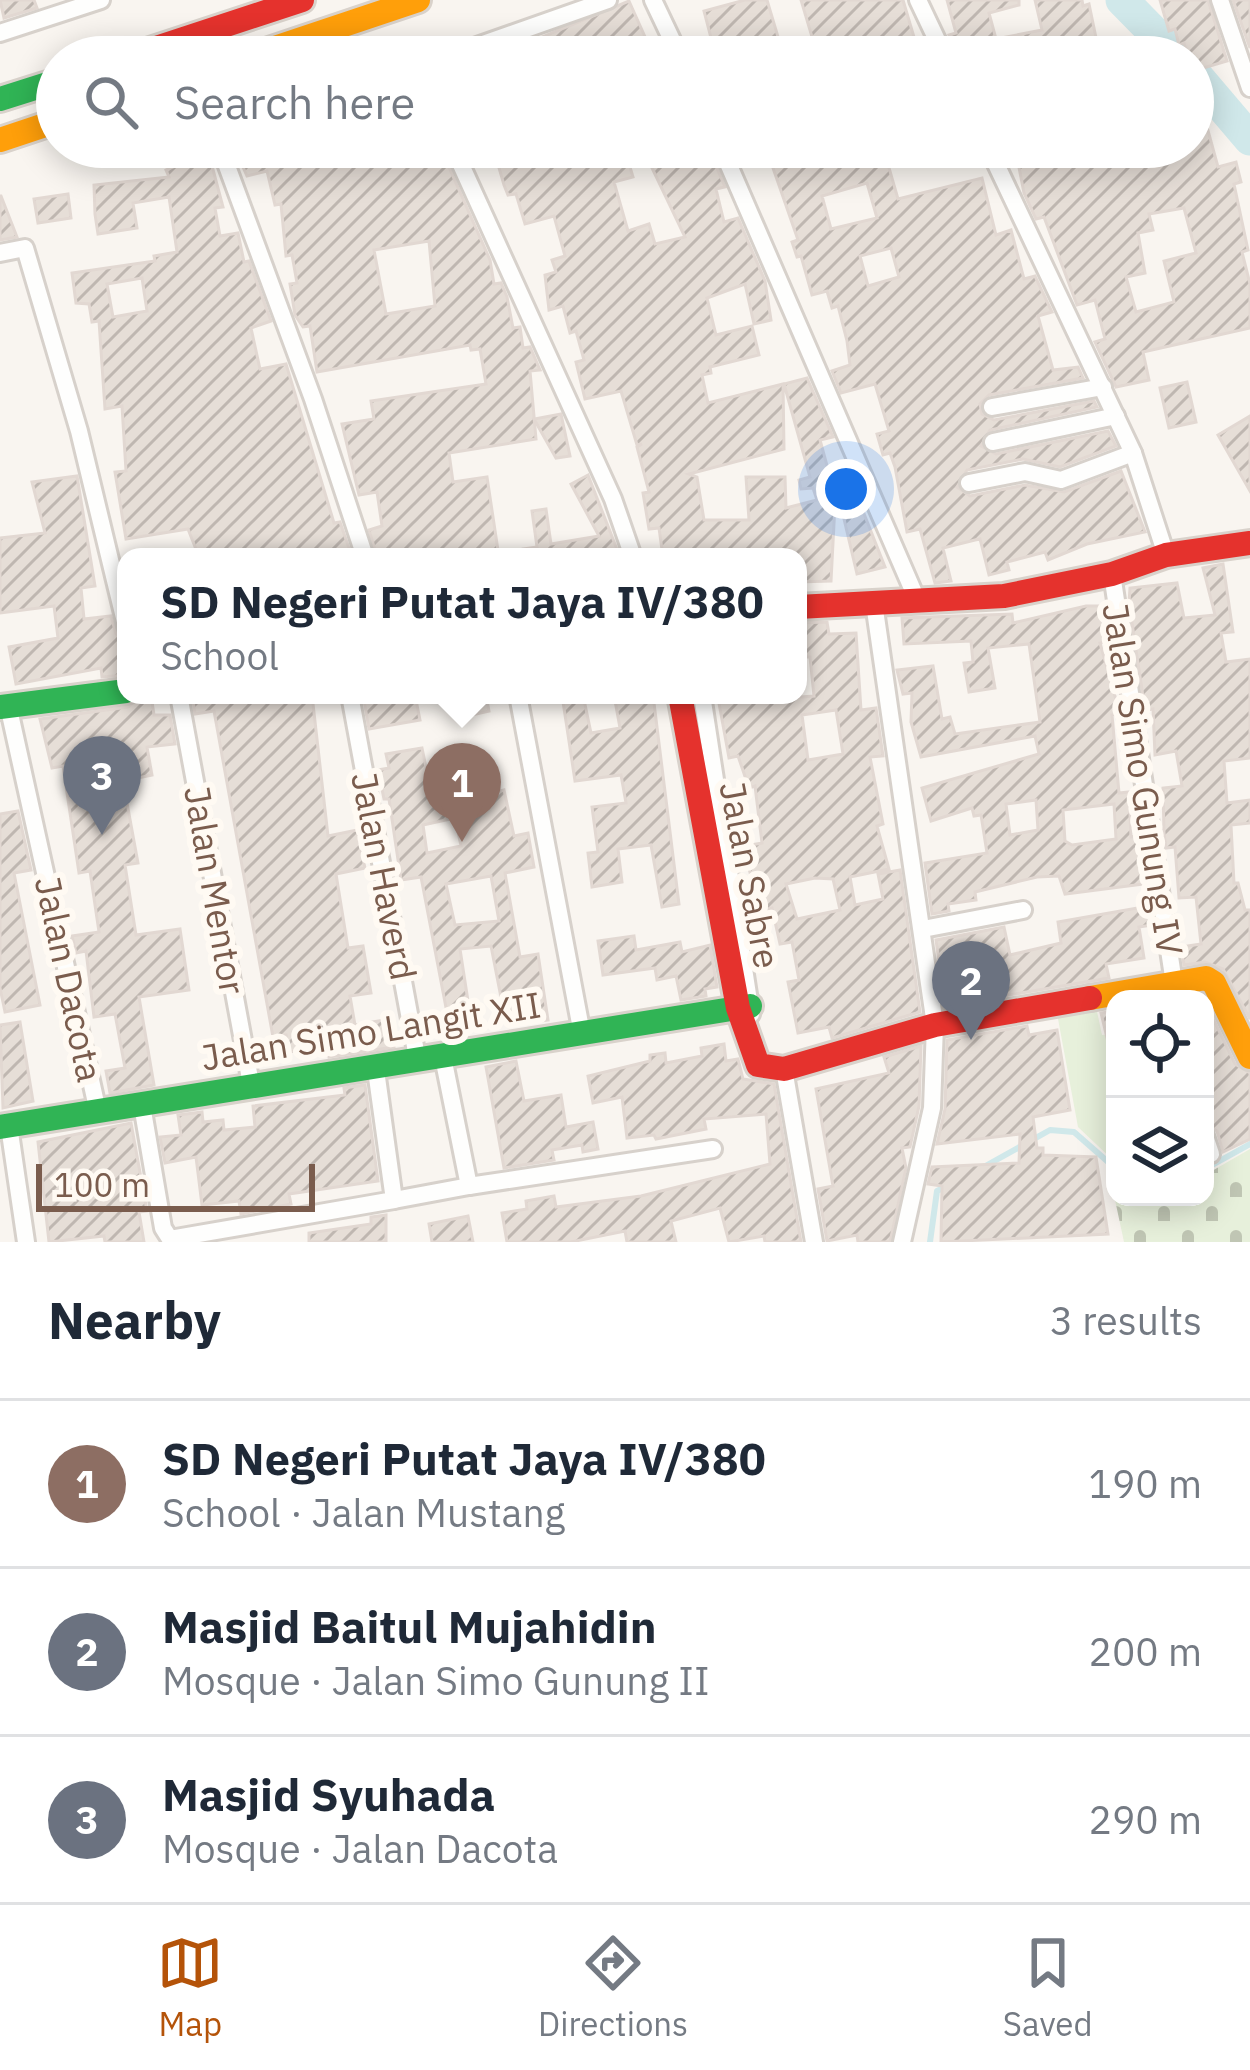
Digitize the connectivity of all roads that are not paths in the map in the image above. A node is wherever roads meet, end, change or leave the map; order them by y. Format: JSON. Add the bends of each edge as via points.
{"nodes":[{"id":1,"x":100,"y":0,"type":"edge"},
{"id":2,"x":302,"y":0,"type":"edge"},
{"id":3,"x":418,"y":0,"type":"edge"},
{"id":4,"x":608,"y":0,"type":"edge"},
{"id":5,"x":653,"y":0,"type":"edge"},
{"id":6,"x":918,"y":0,"type":"edge"},
{"id":7,"x":1220,"y":0,"type":"edge"},
{"id":8,"x":0,"y":33,"type":"edge"},
{"id":9,"x":193,"y":36,"type":"edge"},
{"id":10,"x":311,"y":36,"type":"edge"},
{"id":11,"x":506,"y":36,"type":"edge"},
{"id":12,"x":670,"y":36,"type":"edge"},
{"id":13,"x":935,"y":36,"type":"edge"},
{"id":14,"x":36,"y":88,"type":"edge"},
{"id":15,"x":1250,"y":88,"type":"edge"},
{"id":16,"x":0,"y":100,"type":"edge"},
{"id":17,"x":36,"y":128,"type":"edge"},
{"id":18,"x":0,"y":140,"type":"edge"},
{"id":19,"x":228,"y":168,"type":"edge"},
{"id":20,"x":463,"y":168,"type":"edge"},
{"id":21,"x":731,"y":168,"type":"edge"},
{"id":22,"x":998,"y":168,"type":"edge"},
{"id":23,"x":0,"y":254,"type":"edge"},
{"id":24,"x":1103,"y":387,"type":"junction"},
{"id":25,"x":992,"y":407,"type":"dead end"},
{"id":26,"x":1116,"y":416,"type":"junction"},
{"id":27,"x":993,"y":442,"type":"dead end"},
{"id":28,"x":1132,"y":453,"type":"junction"},
{"id":29,"x":969,"y":483,"type":"dead end"},
{"id":30,"x":1250,"y":543,"type":"edge"},
{"id":31,"x":361,"y":548,"type":"edge"},
{"id":32,"x":630,"y":548,"type":"edge"},
{"id":33,"x":1166,"y":555,"type":"junction"},
{"id":34,"x":1112,"y":574,"type":"junction"},
{"id":35,"x":117,"y":588,"type":"edge"},
{"id":36,"x":918,"y":602,"type":"junction"},
{"id":37,"x":874,"y":603,"type":"junction"},
{"id":38,"x":807,"y":607,"type":"edge"},
{"id":39,"x":117,"y":692,"type":"edge"},
{"id":40,"x":181,"y":704,"type":"edge"},
{"id":41,"x":352,"y":704,"type":"edge"},
{"id":42,"x":520,"y":704,"type":"edge"},
{"id":43,"x":682,"y":704,"type":"edge"},
{"id":44,"x":703,"y":704,"type":"edge"},
{"id":45,"x":4,"y":706,"type":"edge"},
{"id":46,"x":1023,"y":910,"type":"dead end"},
{"id":47,"x":923,"y":928,"type":"junction"},
{"id":48,"x":1164,"y":989,"type":"edge"},
{"id":49,"x":746,"y":1013,"type":"junction"},
{"id":50,"x":935,"y":1025,"type":"junction"},
{"id":51,"x":582,"y":1034,"type":"junction"},
{"id":52,"x":430,"y":1055,"type":"junction"},
{"id":53,"x":1250,"y":1057,"type":"edge"},
{"id":54,"x":375,"y":1063,"type":"junction"},
{"id":55,"x":784,"y":1070,"type":"junction"},
{"id":56,"x":250,"y":1084,"type":"junction"},
{"id":57,"x":142,"y":1105,"type":"junction"},
{"id":58,"x":98,"y":1112,"type":"junction"},
{"id":59,"x":4,"y":1126,"type":"edge"},
{"id":60,"x":713,"y":1149,"type":"dead end"},
{"id":61,"x":469,"y":1186,"type":"junction"},
{"id":62,"x":394,"y":1200,"type":"junction"},
{"id":63,"x":26,"y":1242,"type":"edge"},
{"id":64,"x":814,"y":1242,"type":"edge"},
{"id":65,"x":903,"y":1242,"type":"edge"}],
"edges":[{"from":1,"to":8,"type":"street"},
{"from":2,"to":9,"type":"main road"},
{"from":3,"to":10,"type":"main road"},
{"from":4,"to":11,"type":"street"},
{"from":5,"to":12,"type":"street"},
{"from":6,"to":13,"type":"street"},
{"from":7,"to":15,"type":"street"},
{"from":14,"to":16,"type":"main road"},
{"from":17,"to":18,"type":"main road"},
{"from":19,"to":31,"type":"street"},
{"from":20,"to":32,"type":"street"},
{"from":21,"to":36,"type":"street"},
{"from":22,"to":24,"type":"street"},
{"from":23,"to":35,"type":"street","via":[[26,251]]},
{"from":24,"to":25,"type":"street"},
{"from":24,"to":26,"type":"street"},
{"from":26,"to":27,"type":"street"},
{"from":26,"to":28,"type":"street"},
{"from":28,"to":29,"type":"street","via":[[1061,480],[1025,472]]},
{"from":28,"to":33,"type":"street"},
{"from":30,"to":33,"type":"main road"},
{"from":33,"to":34,"type":"main road"},
{"from":34,"to":36,"type":"main road","via":[[1004,596]]},
{"from":34,"to":48,"type":"street","name":"Jalan Simo Gunung IV"},
{"from":36,"to":37,"type":"main road"},
{"from":37,"to":38,"type":"main road"},
{"from":37,"to":47,"type":"street"},
{"from":39,"to":45,"type":"main road"},
{"from":40,"to":56,"type":"street","name":"Jalan Mentor"},
{"from":41,"to":52,"type":"street","name":"Jalan Haverd"},
{"from":42,"to":51,"type":"street"},
{"from":43,"to":49,"type":"main road","name":"Jalan Sabre"},
{"from":44,"to":49,"type":"street"},
{"from":45,"to":58,"type":"street","name":"Jalan Dacota"},
{"from":46,"to":47,"type":"street"},
{"from":47,"to":50,"type":"street"},
{"from":48,"to":50,"type":"main road"},
{"from":48,"to":53,"type":"main road","via":[[1210,979]]},
{"from":49,"to":51,"type":"main road","name":"Jalan Simo Langit XII"},
{"from":49,"to":55,"type":"main road","name":"Jalan Sabre","via":[[758,1065]]},
{"from":50,"to":55,"type":"main road"},
{"from":50,"to":65,"type":"street","via":[[932,1108]]},
{"from":51,"to":52,"type":"main road","name":"Jalan Simo Langit XII"},
{"from":52,"to":54,"type":"main road","name":"Jalan Simo Langit XII"},
{"from":52,"to":61,"type":"street","name":"Jalan Haverd"},
{"from":54,"to":56,"type":"main road","name":"Jalan Simo Langit XII"},
{"from":54,"to":62,"type":"street"},
{"from":55,"to":64,"type":"street"},
{"from":56,"to":57,"type":"main road","name":"Jalan Simo Langit XII"},
{"from":57,"to":58,"type":"main road","name":"Jalan Simo Langit XII"},
{"from":57,"to":62,"type":"street","via":[[170,1239]]},
{"from":58,"to":59,"type":"main road","name":"Jalan Simo Langit XII"},
{"from":59,"to":63,"type":"street"},
{"from":60,"to":61,"type":"street"},
{"from":61,"to":62,"type":"street"}]}
